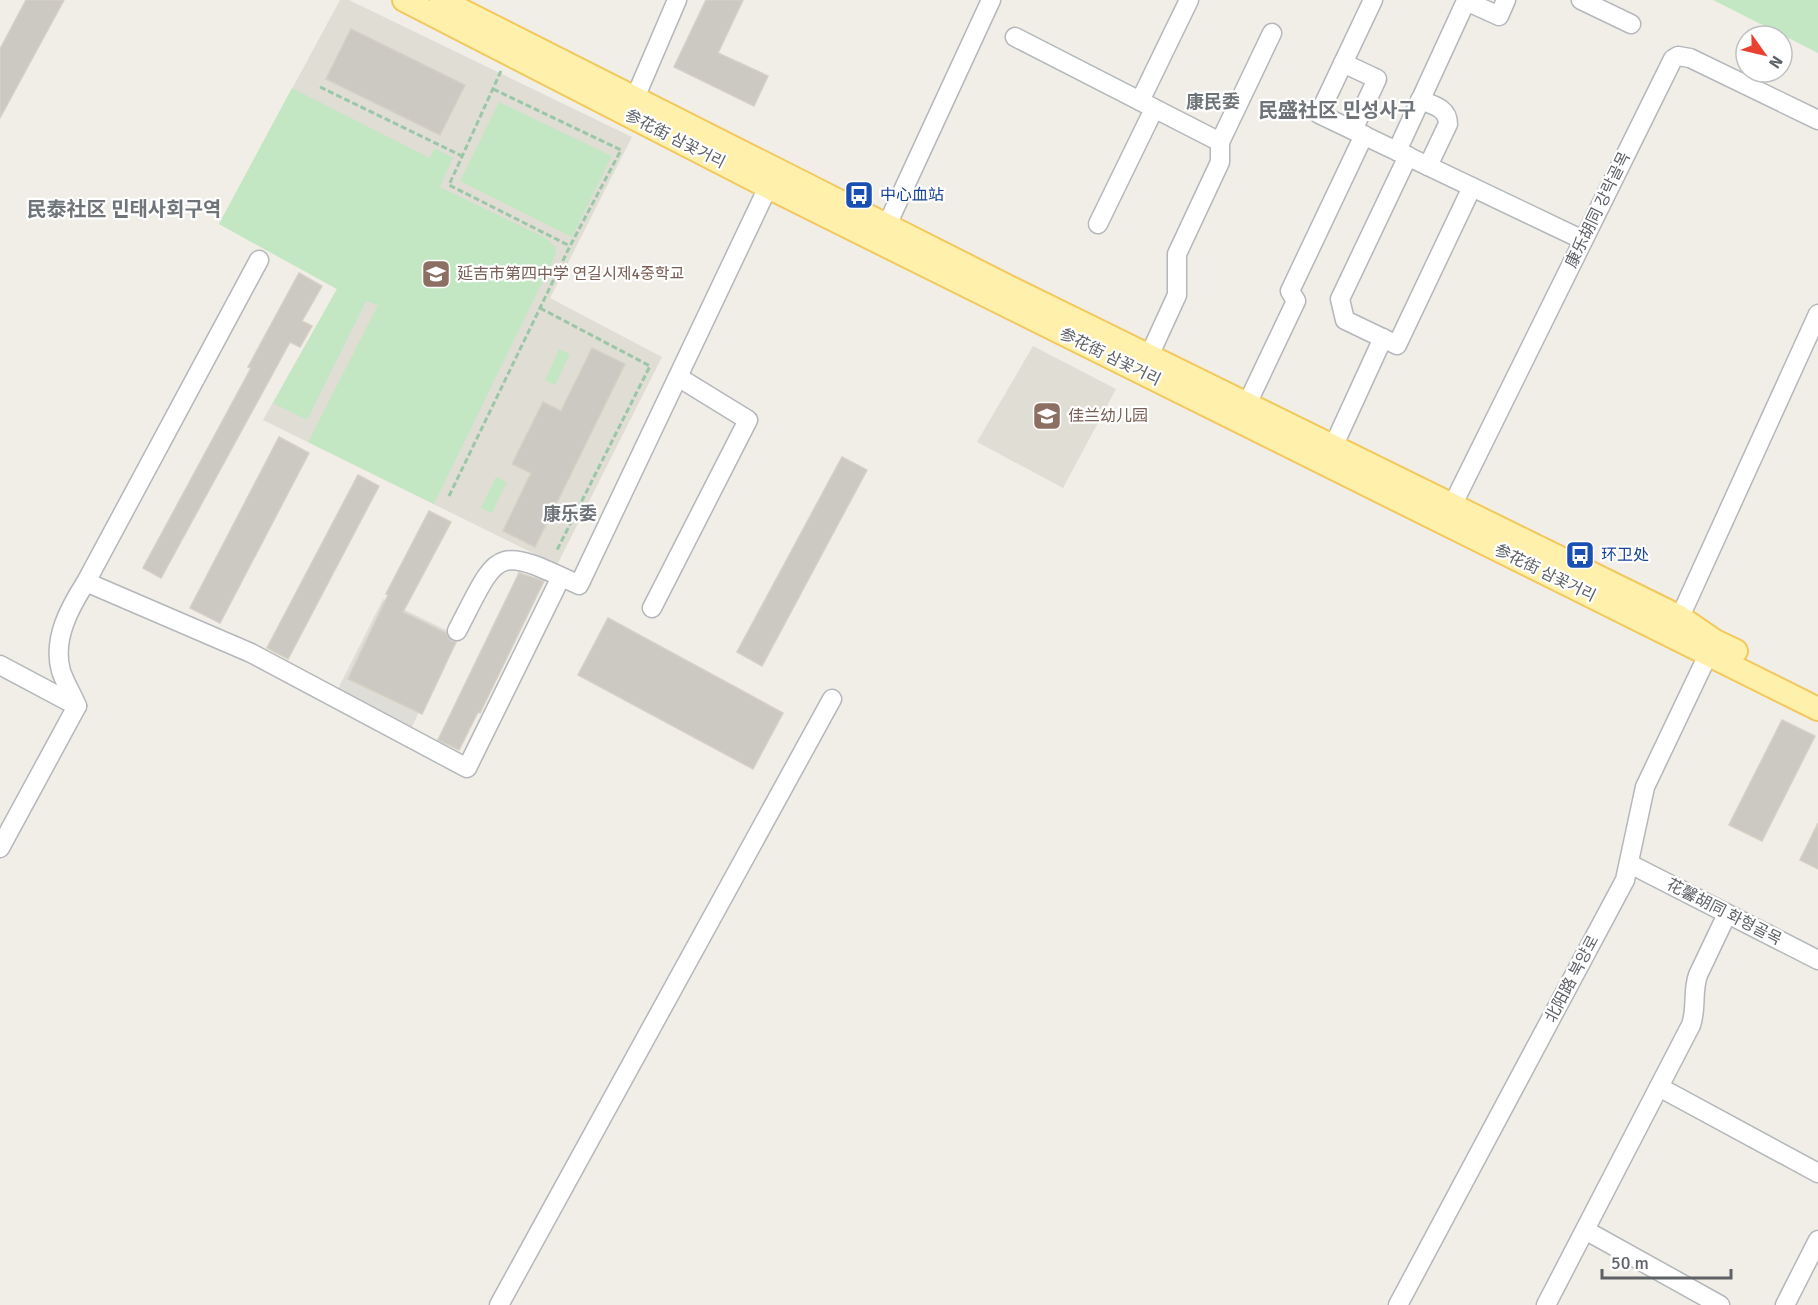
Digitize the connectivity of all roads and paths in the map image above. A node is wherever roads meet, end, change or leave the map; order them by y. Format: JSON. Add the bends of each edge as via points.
{"nodes":[{"id":1,"x":404,"y":0,"type":"edge"},
{"id":2,"x":441,"y":0,"type":"edge"},
{"id":3,"x":677,"y":0,"type":"edge"},
{"id":4,"x":991,"y":0,"type":"edge"},
{"id":5,"x":1189,"y":0,"type":"edge"},
{"id":6,"x":1373,"y":0,"type":"edge"},
{"id":7,"x":1506,"y":0,"type":"edge"},
{"id":8,"x":1581,"y":0,"type":"edge"},
{"id":9,"x":1631,"y":24,"type":"dead end"},
{"id":10,"x":1272,"y":33,"type":"dead end"},
{"id":11,"x":1015,"y":37,"type":"dead end"},
{"id":12,"x":509,"y":53,"type":"junction"},
{"id":13,"x":1343,"y":63,"type":"junction"},
{"id":14,"x":320,"y":87,"type":"dead end"},
{"id":15,"x":493,"y":89,"type":"junction"},
{"id":16,"x":635,"y":98,"type":"junction"},
{"id":17,"x":1420,"y":100,"type":"junction"},
{"id":18,"x":1147,"y":105,"type":"junction"},
{"id":19,"x":1818,"y":120,"type":"edge"},
{"id":20,"x":1358,"y":132,"type":"junction"},
{"id":21,"x":1220,"y":142,"type":"junction"},
{"id":22,"x":1402,"y":154,"type":"junction"},
{"id":23,"x":462,"y":156,"type":"junction"},
{"id":24,"x":1428,"y":166,"type":"junction"},
{"id":25,"x":768,"y":187,"type":"junction"},
{"id":26,"x":1472,"y":187,"type":"junction"},
{"id":27,"x":1098,"y":224,"type":"dead end"},
{"id":28,"x":887,"y":225,"type":"junction"},
{"id":29,"x":1583,"y":240,"type":"junction"},
{"id":30,"x":570,"y":246,"type":"junction"},
{"id":31,"x":259,"y":260,"type":"dead end"},
{"id":32,"x":540,"y":308,"type":"junction"},
{"id":33,"x":1818,"y":314,"type":"edge"},
{"id":34,"x":1383,"y":338,"type":"junction"},
{"id":35,"x":1149,"y":356,"type":"junction"},
{"id":36,"x":678,"y":377,"type":"junction"},
{"id":37,"x":1247,"y":404,"type":"junction"},
{"id":38,"x":1333,"y":447,"type":"junction"},
{"id":39,"x":449,"y":496,"type":"dead end"},
{"id":40,"x":1452,"y":506,"type":"junction"},
{"id":41,"x":556,"y":552,"type":"dead end"},
{"id":42,"x":561,"y":577,"type":"junction"},
{"id":43,"x":86,"y":582,"type":"junction"},
{"id":44,"x":652,"y":608,"type":"dead end"},
{"id":45,"x":1680,"y":617,"type":"junction"},
{"id":46,"x":457,"y":632,"type":"dead end"},
{"id":47,"x":1712,"y":647,"type":"junction"},
{"id":48,"x":0,"y":665,"type":"edge"},
{"id":49,"x":1818,"y":692,"type":"edge"},
{"id":50,"x":832,"y":699,"type":"dead end"},
{"id":51,"x":77,"y":706,"type":"junction"},
{"id":52,"x":1818,"y":709,"type":"edge"},
{"id":53,"x":0,"y":848,"type":"edge"},
{"id":54,"x":1630,"y":864,"type":"junction"},
{"id":55,"x":1727,"y":914,"type":"junction"},
{"id":56,"x":1818,"y":960,"type":"edge"},
{"id":57,"x":1659,"y":1087,"type":"junction"},
{"id":58,"x":1818,"y":1173,"type":"edge"},
{"id":59,"x":1585,"y":1230,"type":"junction"},
{"id":60,"x":1818,"y":1240,"type":"edge"},
{"id":61,"x":499,"y":1305,"type":"edge"},
{"id":62,"x":1398,"y":1305,"type":"edge"},
{"id":63,"x":1546,"y":1305,"type":"edge"},
{"id":64,"x":1720,"y":1305,"type":"edge"},
{"id":65,"x":1785,"y":1305,"type":"edge"}],
"edges":[{"from":1,"to":12,"type":"main road","name":"参花街 삼꽃거리"},
{"from":2,"to":16,"type":"main road","name":"参花街 삼꽃거리"},
{"from":3,"to":16,"type":"street"},
{"from":4,"to":28,"type":"street"},
{"from":5,"to":18,"type":"street"},
{"from":6,"to":13,"type":"street"},
{"from":7,"to":17,"type":"street","via":[[1499,16],[1467,1]]},
{"from":8,"to":9,"type":"street"},
{"from":10,"to":21,"type":"street"},
{"from":11,"to":18,"type":"street"},
{"from":12,"to":15,"type":"path"},
{"from":12,"to":25,"type":"main road","name":"参花街 삼꽃거리"},
{"from":13,"to":20,"type":"street","via":[[1377,79]]},
{"from":13,"to":20,"type":"street","via":[[1319,114]]},
{"from":14,"to":23,"type":"path"},
{"from":15,"to":23,"type":"path"},
{"from":15,"to":30,"type":"path","via":[[621,150]]},
{"from":16,"to":28,"type":"main road","name":"参花街 삼꽃거리"},
{"from":17,"to":22,"type":"street"},
{"from":17,"to":24,"type":"street","via":[[1448,116]]},
{"from":18,"to":21,"type":"street"},
{"from":18,"to":27,"type":"street"},
{"from":19,"to":29,"type":"street","name":"康乐胡同 강락골목","via":[[1690,58],[1678,56],[1669,66]]},
{"from":20,"to":22,"type":"street"},
{"from":20,"to":37,"type":"street","via":[[1290,291],[1296,302]]},
{"from":21,"to":35,"type":"street","via":[[1220,162],[1177,254],[1177,295]]},
{"from":22,"to":24,"type":"street"},
{"from":22,"to":34,"type":"street","via":[[1340,299],[1345,320]]},
{"from":23,"to":30,"type":"path","via":[[449,185]]},
{"from":24,"to":26,"type":"street"},
{"from":25,"to":36,"type":"street"},
{"from":25,"to":47,"type":"main road","name":"参花街 삼꽃거리"},
{"from":26,"to":29,"type":"street"},
{"from":26,"to":34,"type":"street","via":[[1397,345]]},
{"from":28,"to":35,"type":"main road","name":"参花街 삼꽃거리"},
{"from":29,"to":40,"type":"street","name":"康乐胡同 강락골목"},
{"from":30,"to":32,"type":"path"},
{"from":31,"to":43,"type":"street"},
{"from":32,"to":39,"type":"path"},
{"from":32,"to":41,"type":"path","via":[[650,366]]},
{"from":33,"to":45,"type":"street"},
{"from":34,"to":38,"type":"street"},
{"from":35,"to":37,"type":"main road","name":"参花街 삼꽃거리"},
{"from":36,"to":42,"type":"street","via":[[579,585]]},
{"from":36,"to":44,"type":"street","via":[[748,420]]},
{"from":37,"to":38,"type":"main road","name":"参花街 삼꽃거리"},
{"from":38,"to":40,"type":"main road","name":"参花街 삼꽃거리"},
{"from":40,"to":45,"type":"main road","name":"参花街 삼꽃거리"},
{"from":42,"to":43,"type":"street","via":[[467,768],[251,653]]},
{"from":42,"to":46,"type":"street","via":[[526,560],[507,558],[497,563],[486,575]]},
{"from":43,"to":51,"type":"street","via":[[68,609],[59,643],[61,669]]},
{"from":45,"to":47,"type":"main road","name":"参花街 삼꽃거리"},
{"from":47,"to":49,"type":"main road","name":"参花街 삼꽃거리"},
{"from":47,"to":52,"type":"main road","name":"参花街 삼꽃거리"},
{"from":47,"to":54,"type":"street","name":"北阳路 북양로","via":[[1645,787]]},
{"from":48,"to":51,"type":"street"},
{"from":50,"to":61,"type":"street"},
{"from":51,"to":53,"type":"street"},
{"from":54,"to":55,"type":"street","name":"花馨胡同 화형골목"},
{"from":54,"to":62,"type":"street","name":"北阳路 북양로"},
{"from":55,"to":56,"type":"street","name":"花馨胡同 화형골목"},
{"from":55,"to":57,"type":"street","via":[[1694,985],[1696,1011],[1691,1025]]},
{"from":57,"to":58,"type":"street"},
{"from":57,"to":59,"type":"street"},
{"from":59,"to":63,"type":"street"},
{"from":59,"to":64,"type":"street"},
{"from":60,"to":65,"type":"street"}]}
